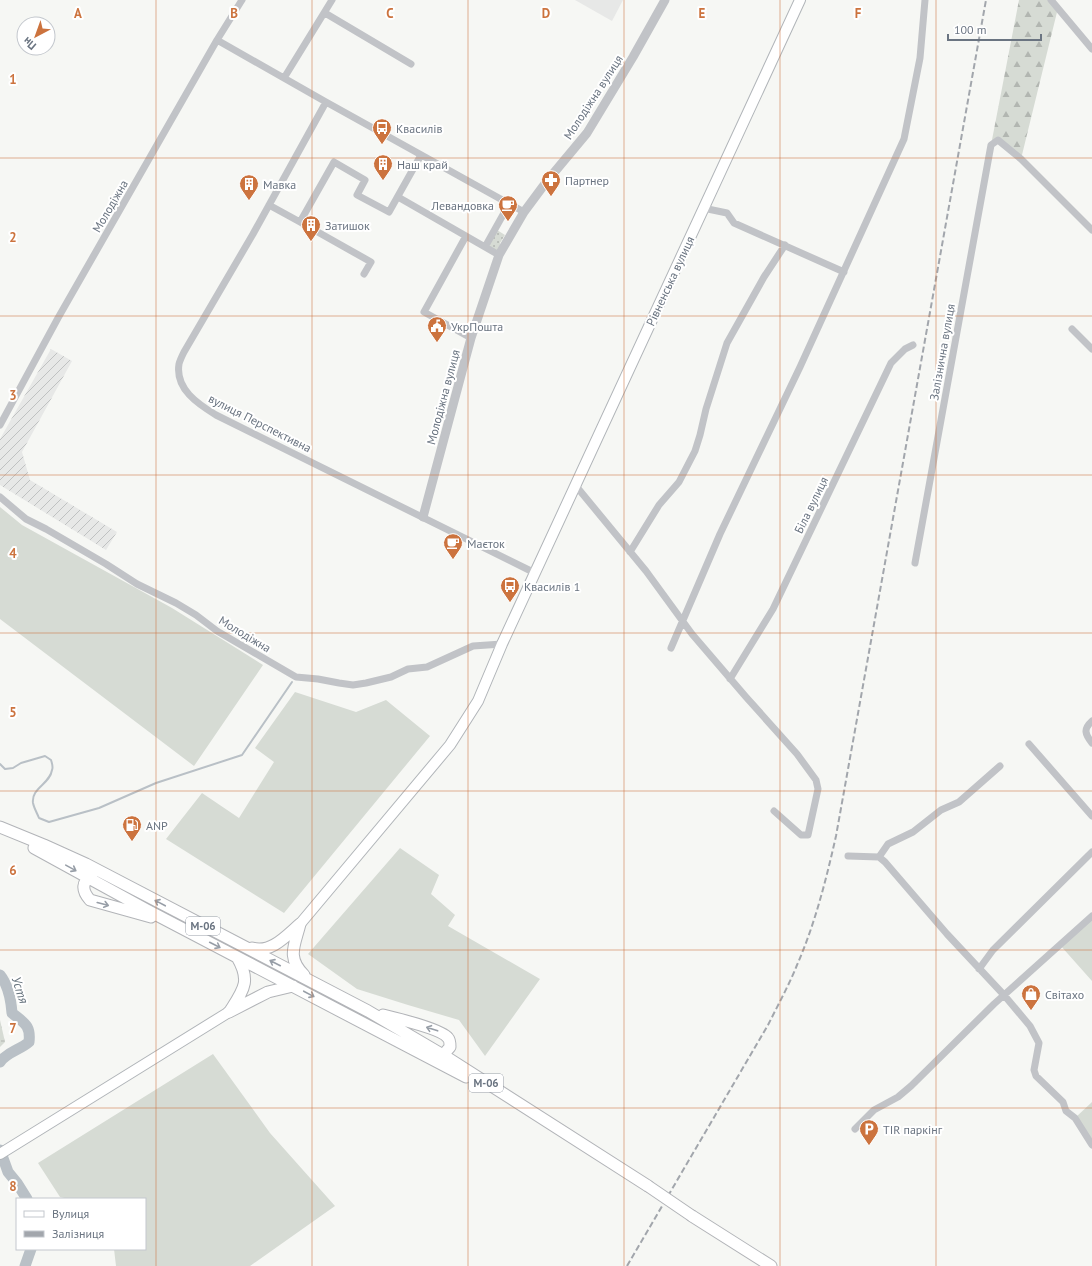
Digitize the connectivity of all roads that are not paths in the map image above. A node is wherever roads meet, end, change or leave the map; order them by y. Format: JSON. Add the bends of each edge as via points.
{"nodes":[{"id":1,"x":242,"y":0,"type":"edge"},
{"id":2,"x":332,"y":0,"type":"edge"},
{"id":3,"x":666,"y":0,"type":"edge"},
{"id":4,"x":800,"y":0,"type":"edge"},
{"id":5,"x":925,"y":0,"type":"edge"},
{"id":6,"x":1051,"y":0,"type":"edge"},
{"id":7,"x":325,"y":13,"type":"junction"},
{"id":8,"x":216,"y":40,"type":"junction"},
{"id":9,"x":1092,"y":49,"type":"edge"},
{"id":10,"x":411,"y":64,"type":"dead end"},
{"id":11,"x":284,"y":78,"type":"junction"},
{"id":12,"x":326,"y":102,"type":"junction"},
{"id":13,"x":421,"y":155,"type":"junction"},
{"id":14,"x":398,"y":197,"type":"junction"},
{"id":15,"x":509,"y":204,"type":"junction"},
{"id":16,"x":269,"y":205,"type":"junction"},
{"id":17,"x":703,"y":208,"type":"junction"},
{"id":18,"x":524,"y":212,"type":"junction"},
{"id":19,"x":300,"y":222,"type":"junction"},
{"id":20,"x":1092,"y":230,"type":"edge"},
{"id":21,"x":466,"y":236,"type":"junction"},
{"id":22,"x":785,"y":245,"type":"junction"},
{"id":23,"x":485,"y":247,"type":"junction"},
{"id":24,"x":499,"y":255,"type":"junction"},
{"id":25,"x":844,"y":272,"type":"junction"},
{"id":26,"x":364,"y":274,"type":"dead end"},
{"id":27,"x":1072,"y":329,"type":"dead end"},
{"id":28,"x":471,"y":338,"type":"junction"},
{"id":29,"x":914,"y":345,"type":"dead end"},
{"id":30,"x":1092,"y":349,"type":"edge"},
{"id":31,"x":0,"y":425,"type":"edge"},
{"id":32,"x":576,"y":486,"type":"junction"},
{"id":33,"x":0,"y":497,"type":"edge"},
{"id":34,"x":423,"y":517,"type":"junction"},
{"id":35,"x":630,"y":552,"type":"junction"},
{"id":36,"x":915,"y":563,"type":"dead end"},
{"id":37,"x":535,"y":573,"type":"junction"},
{"id":38,"x":682,"y":622,"type":"junction"},
{"id":39,"x":502,"y":644,"type":"junction"},
{"id":40,"x":671,"y":648,"type":"dead end"},
{"id":41,"x":730,"y":679,"type":"junction"},
{"id":42,"x":1092,"y":721,"type":"edge"},
{"id":43,"x":1092,"y":742,"type":"edge"},
{"id":44,"x":1029,"y":744,"type":"dead end"},
{"id":45,"x":1000,"y":766,"type":"dead end"},
{"id":46,"x":774,"y":810,"type":"dead end"},
{"id":47,"x":1092,"y":816,"type":"edge"},
{"id":48,"x":0,"y":828,"type":"edge"},
{"id":49,"x":1092,"y":852,"type":"edge"},
{"id":50,"x":848,"y":856,"type":"dead end"},
{"id":51,"x":879,"y":857,"type":"junction"},
{"id":52,"x":97,"y":870,"type":"junction"},
{"id":53,"x":87,"y":877,"type":"junction"},
{"id":54,"x":1092,"y":916,"type":"edge"},
{"id":55,"x":168,"y":921,"type":"junction"},
{"id":56,"x":300,"y":924,"type":"junction"},
{"id":57,"x":233,"y":942,"type":"junction"},
{"id":58,"x":237,"y":957,"type":"junction"},
{"id":59,"x":979,"y":968,"type":"junction"},
{"id":60,"x":310,"y":981,"type":"junction"},
{"id":61,"x":293,"y":986,"type":"junction"},
{"id":62,"x":1004,"y":995,"type":"junction"},
{"id":63,"x":368,"y":1011,"type":"junction"},
{"id":64,"x":229,"y":1012,"type":"junction"},
{"id":65,"x":444,"y":1055,"type":"junction"},
{"id":66,"x":424,"y":1056,"type":"junction"},
{"id":67,"x":528,"y":1110,"type":"junction"},
{"id":68,"x":855,"y":1129,"type":"dead end"},
{"id":69,"x":1092,"y":1145,"type":"edge"},
{"id":70,"x":4,"y":1151,"type":"edge"},
{"id":71,"x":771,"y":1266,"type":"edge"}],
"edges":[{"from":1,"to":8,"type":"street","name":"Молодіжна"},
{"from":2,"to":7,"type":"street"},
{"from":3,"to":18,"type":"street","name":"Молодіжна вулиця","via":[[587,133]]},
{"from":4,"to":17,"type":"main road","name":"Рівненська вулиця"},
{"from":5,"to":25,"type":"street","via":[[920,58],[904,139]]},
{"from":6,"to":9,"type":"street"},
{"from":7,"to":10,"type":"street"},
{"from":7,"to":11,"type":"street"},
{"from":8,"to":11,"type":"street"},
{"from":8,"to":31,"type":"street","name":"Молодіжна"},
{"from":11,"to":12,"type":"street"},
{"from":12,"to":13,"type":"street"},
{"from":12,"to":16,"type":"street","name":"вулиця Перспективна"},
{"from":13,"to":14,"type":"street"},
{"from":13,"to":15,"type":"street"},
{"from":14,"to":19,"type":"street","via":[[389,212],[358,195],[365,180],[334,162]]},
{"from":14,"to":21,"type":"street"},
{"from":15,"to":18,"type":"street"},
{"from":15,"to":23,"type":"street"},
{"from":16,"to":19,"type":"street"},
{"from":16,"to":34,"type":"street","name":"вулиця Перспективна","via":[[184,352],[179,364],[180,377],[187,393],[216,415]]},
{"from":17,"to":22,"type":"street","via":[[727,213],[734,223]]},
{"from":17,"to":32,"type":"main road","name":"Рівненська вулиця"},
{"from":18,"to":24,"type":"street","name":"Молодіжна вулиця"},
{"from":19,"to":26,"type":"street","via":[[371,262]]},
{"from":20,"to":36,"type":"street","name":"Залізнична вулиця","via":[[1021,159],[998,140],[991,145]]},
{"from":21,"to":23,"type":"street"},
{"from":21,"to":28,"type":"street","via":[[424,312]]},
{"from":22,"to":25,"type":"street"},
{"from":22,"to":35,"type":"street","via":[[727,343],[695,451],[679,482],[659,505]]},
{"from":23,"to":24,"type":"street"},
{"from":24,"to":28,"type":"street","name":"Молодіжна вулиця"},
{"from":25,"to":38,"type":"street","via":[[720,534]]},
{"from":27,"to":30,"type":"street"},
{"from":28,"to":34,"type":"street","name":"Молодіжна вулиця"},
{"from":29,"to":41,"type":"street","name":"Біла вулиця","via":[[905,349],[891,363],[773,609]]},
{"from":32,"to":35,"type":"street"},
{"from":32,"to":37,"type":"main road","name":"Рівненська вулиця"},
{"from":33,"to":39,"type":"street","name":"Молодіжна","via":[[26,519],[176,603],[217,631],[296,677],[339,684],[366,684],[391,677],[408,668],[427,667],[473,646]]},
{"from":34,"to":37,"type":"street","name":"вулиця Перспективна"},
{"from":35,"to":38,"type":"street"},
{"from":37,"to":39,"type":"main road","name":"Рівненська вулиця"},
{"from":38,"to":40,"type":"street"},
{"from":38,"to":41,"type":"street"},
{"from":39,"to":56,"type":"main road","name":"Рівненська вулиця","via":[[478,701],[450,745]]},
{"from":41,"to":46,"type":"street","via":[[797,754],[816,780],[818,789],[808,835],[801,835]]},
{"from":42,"to":43,"type":"street","via":[[1085,730]]},
{"from":44,"to":47,"type":"street"},
{"from":45,"to":51,"type":"street","via":[[959,802],[941,810],[913,832],[888,844]]},
{"from":48,"to":52,"type":"highway","number":"М-06"},
{"from":48,"to":53,"type":"highway","number":"М-06","one_way":true},
{"from":49,"to":59,"type":"street","via":[[993,950]]},
{"from":50,"to":51,"type":"street"},
{"from":51,"to":59,"type":"street"},
{"from":52,"to":53,"type":"highway"},
{"from":57,"to":52,"type":"highway","number":"М-06","one_way":true},
{"from":53,"to":55,"type":"highway","number":"М-06"},
{"from":53,"to":55,"type":"highway","one_way":true,"via":[[83,885],[86,895],[92,901]]},
{"from":54,"to":62,"type":"street"},
{"from":55,"to":58,"type":"highway","number":"М-06","one_way":true},
{"from":56,"to":57,"type":"highway","via":[[264,950]]},
{"from":56,"to":60,"type":"highway","via":[[293,949],[293,960]]},
{"from":60,"to":57,"type":"highway","number":"М-06","one_way":true},
{"from":58,"to":61,"type":"highway","number":"М-06"},
{"from":58,"to":64,"type":"highway","via":[[244,971],[245,984]]},
{"from":59,"to":62,"type":"street"},
{"from":60,"to":63,"type":"highway","number":"М-06"},
{"from":61,"to":64,"type":"highway","via":[[268,992]]},
{"from":61,"to":66,"type":"highway","number":"М-06","one_way":true},
{"from":62,"to":68,"type":"street","via":[[911,1086],[874,1110]]},
{"from":62,"to":69,"type":"street","via":[[1030,1026],[1039,1043],[1034,1070],[1036,1076],[1063,1102],[1066,1111],[1075,1118]]},
{"from":63,"to":65,"type":"highway","number":"М-06"},
{"from":65,"to":63,"type":"highway","one_way":true,"via":[[450,1047],[444,1034]]},
{"from":64,"to":70,"type":"main road"},
{"from":65,"to":66,"type":"highway"},
{"from":65,"to":67,"type":"highway","number":"М-06"},
{"from":66,"to":67,"type":"highway","number":"М-06"},
{"from":67,"to":71,"type":"highway","number":"М-06","bridge":true}]}
